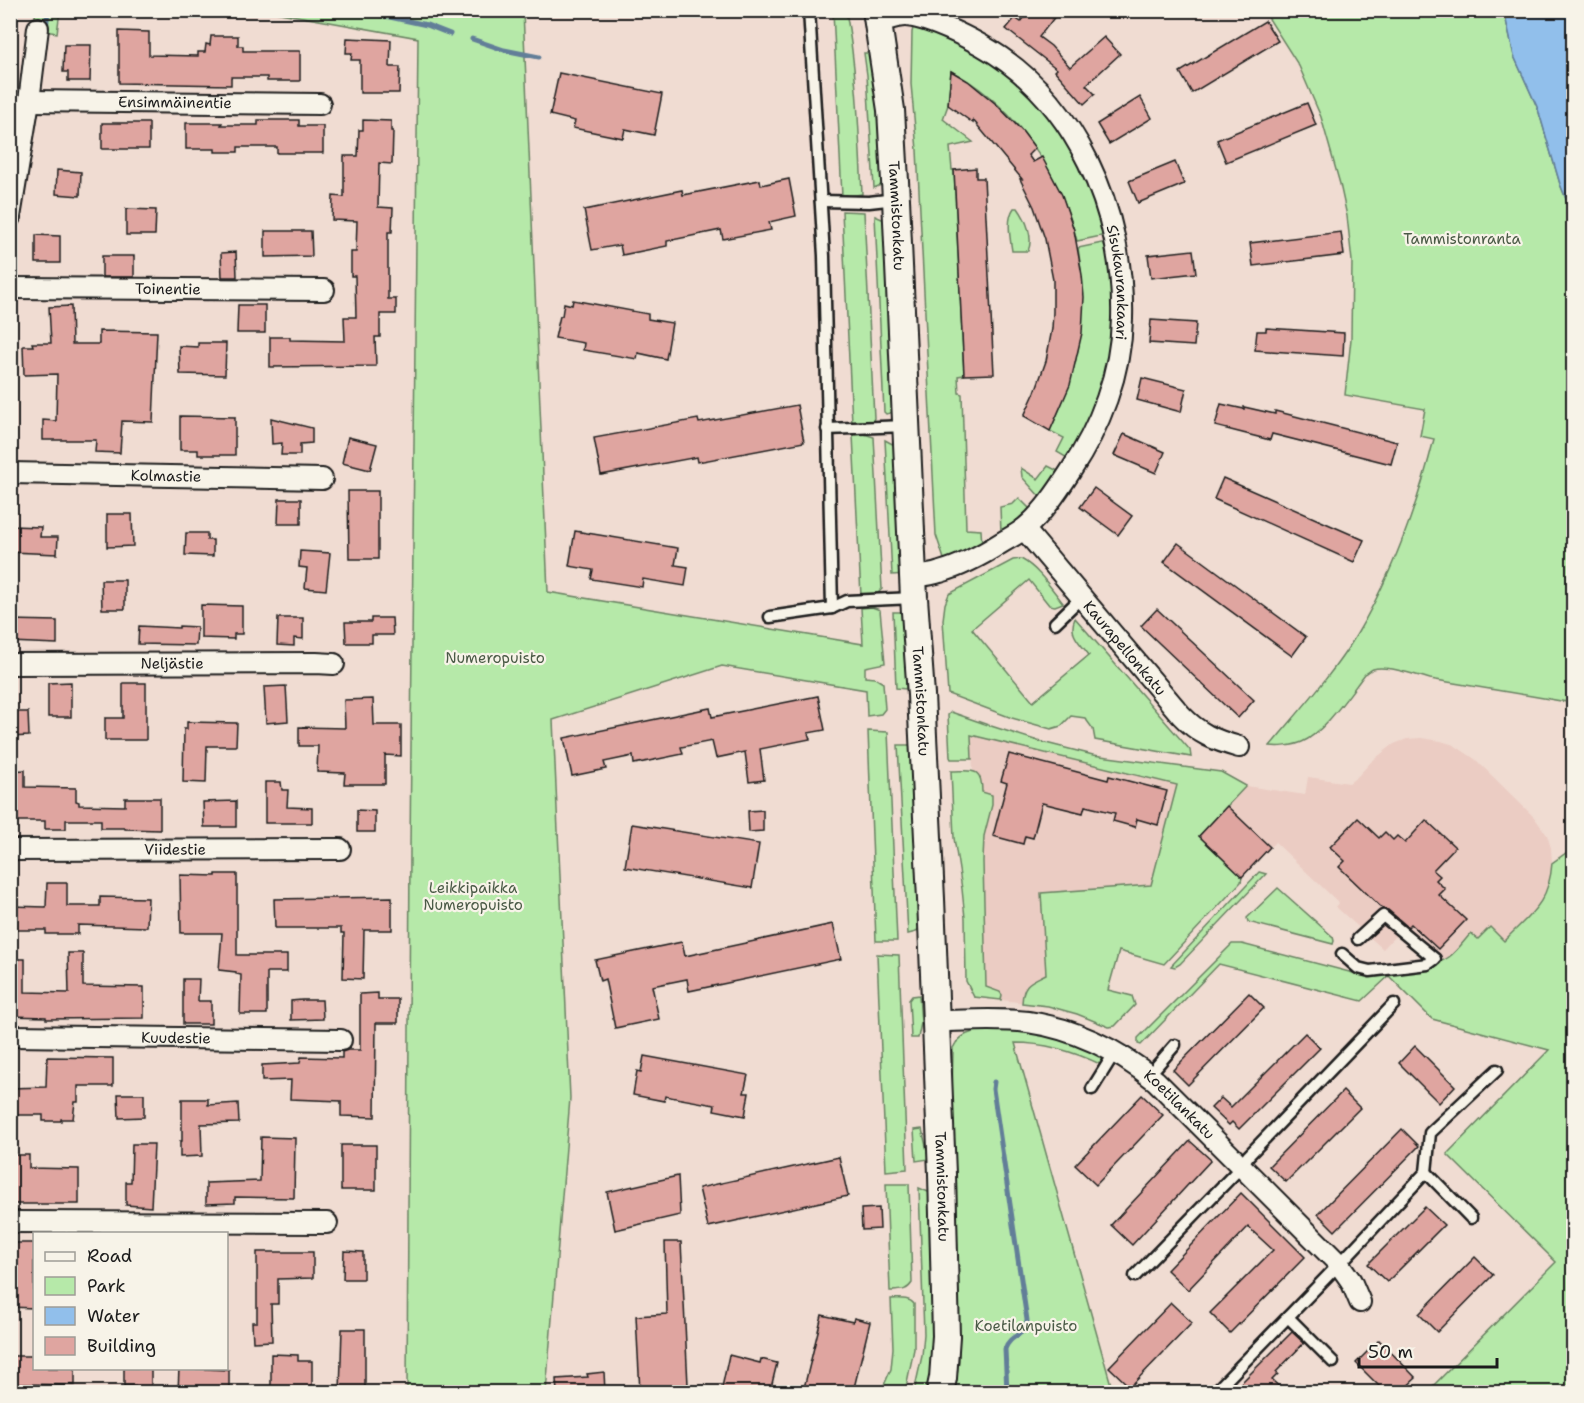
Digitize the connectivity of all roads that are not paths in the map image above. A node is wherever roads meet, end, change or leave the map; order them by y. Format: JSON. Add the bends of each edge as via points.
{"nodes":[{"id":1,"x":809,"y":10,"type":"edge"},
{"id":2,"x":877,"y":16,"type":"edge"},
{"id":3,"x":38,"y":28,"type":"dead end"},
{"id":4,"x":29,"y":101,"type":"junction"},
{"id":5,"x":320,"y":104,"type":"dead end"},
{"id":6,"x":896,"y":199,"type":"junction"},
{"id":7,"x":821,"y":201,"type":"junction"},
{"id":8,"x":10,"y":217,"type":"edge"},
{"id":9,"x":10,"y":288,"type":"edge"},
{"id":10,"x":324,"y":290,"type":"dead end"},
{"id":11,"x":907,"y":426,"type":"junction"},
{"id":12,"x":827,"y":429,"type":"junction"},
{"id":13,"x":10,"y":473,"type":"edge"},
{"id":14,"x":322,"y":479,"type":"dead end"},
{"id":15,"x":1024,"y":529,"type":"junction"},
{"id":16,"x":914,"y":587,"type":"junction"},
{"id":17,"x":1082,"y":597,"type":"junction"},
{"id":18,"x":832,"y":608,"type":"junction"},
{"id":19,"x":770,"y":617,"type":"dead end"},
{"id":20,"x":1055,"y":623,"type":"dead end"},
{"id":21,"x":10,"y":664,"type":"edge"},
{"id":22,"x":334,"y":664,"type":"dead end"},
{"id":23,"x":1239,"y":747,"type":"dead end"},
{"id":24,"x":340,"y":849,"type":"dead end"},
{"id":25,"x":10,"y":850,"type":"edge"},
{"id":26,"x":1358,"y":939,"type":"dead end"},
{"id":27,"x":1342,"y":954,"type":"dead end"},
{"id":28,"x":1394,"y":1004,"type":"dead end"},
{"id":29,"x":936,"y":1021,"type":"junction"},
{"id":30,"x":10,"y":1036,"type":"edge"},
{"id":31,"x":341,"y":1040,"type":"dead end"},
{"id":32,"x":1175,"y":1045,"type":"dead end"},
{"id":33,"x":1115,"y":1052,"type":"junction"},
{"id":34,"x":1497,"y":1070,"type":"dead end"},
{"id":35,"x":1149,"y":1075,"type":"junction"},
{"id":36,"x":1092,"y":1089,"type":"dead end"},
{"id":37,"x":1241,"y":1167,"type":"junction"},
{"id":38,"x":1425,"y":1172,"type":"junction"},
{"id":39,"x":1471,"y":1218,"type":"dead end"},
{"id":40,"x":10,"y":1222,"type":"edge"},
{"id":41,"x":327,"y":1223,"type":"dead end"},
{"id":42,"x":1339,"y":1264,"type":"junction"},
{"id":43,"x":1135,"y":1276,"type":"dead end"},
{"id":44,"x":1360,"y":1302,"type":"dead end"},
{"id":45,"x":1288,"y":1317,"type":"junction"},
{"id":46,"x":1333,"y":1362,"type":"dead end"},
{"id":47,"x":940,"y":1392,"type":"edge"},
{"id":48,"x":1215,"y":1392,"type":"edge"}],
"edges":[{"from":1,"to":7,"type":"lane"},
{"from":2,"to":6,"type":"street","name":"Tammistonkatu","via":[[891,110]]},
{"from":2,"to":15,"type":"street","name":"Sisukaurankaari","via":[[904,15],[934,22],[990,50],[1030,82],[1059,114],[1085,155],[1114,236],[1122,320],[1105,405],[1080,458]]},
{"from":3,"to":4,"type":"street"},
{"from":4,"to":5,"type":"street","name":"Ensimmäinentie"},
{"from":4,"to":8,"type":"street"},
{"from":6,"to":7,"type":"lane"},
{"from":6,"to":11,"type":"street","name":"Tammistonkatu"},
{"from":7,"to":12,"type":"lane"},
{"from":9,"to":10,"type":"street","name":"Toinentie"},
{"from":11,"to":12,"type":"lane"},
{"from":11,"to":16,"type":"street","name":"Tammistonkatu"},
{"from":12,"to":18,"type":"lane"},
{"from":13,"to":14,"type":"street","name":"Kolmastie"},
{"from":15,"to":16,"type":"street","name":"Sisukaurankaari","via":[[974,559]]},
{"from":15,"to":17,"type":"street","name":"Kaurapellonkatu"},
{"from":16,"to":18,"type":"lane","via":[[847,601]]},
{"from":16,"to":29,"type":"street","name":"Tammistonkatu"},
{"from":17,"to":20,"type":"lane"},
{"from":17,"to":23,"type":"street","name":"Kaurapellonkatu","via":[[1193,727],[1208,737]]},
{"from":18,"to":19,"type":"lane"},
{"from":21,"to":22,"type":"street","name":"Neljästie"},
{"from":24,"to":25,"type":"street","name":"Viidestie"},
{"from":26,"to":27,"type":"lane","via":[[1383,916],[1435,959],[1428,964],[1370,971],[1358,968]]},
{"from":28,"to":37,"type":"lane"},
{"from":29,"to":33,"type":"street","name":"Koetilankatu","via":[[1028,1022],[1088,1038]]},
{"from":29,"to":47,"type":"street","name":"Tammistonkatu","via":[[946,1336]]},
{"from":30,"to":31,"type":"street","name":"Kuudestie"},
{"from":32,"to":35,"type":"lane"},
{"from":33,"to":35,"type":"street","name":"Koetilankatu"},
{"from":33,"to":36,"type":"lane"},
{"from":34,"to":38,"type":"lane","via":[[1430,1133]]},
{"from":35,"to":37,"type":"street","name":"Koetilankatu"},
{"from":37,"to":42,"type":"street","name":"Koetilankatu"},
{"from":37,"to":43,"type":"lane"},
{"from":38,"to":39,"type":"lane"},
{"from":38,"to":42,"type":"lane"},
{"from":40,"to":41,"type":"street"},
{"from":42,"to":44,"type":"street","name":"Koetilankatu"},
{"from":42,"to":45,"type":"lane"},
{"from":45,"to":46,"type":"lane"},
{"from":45,"to":48,"type":"lane"}]}
